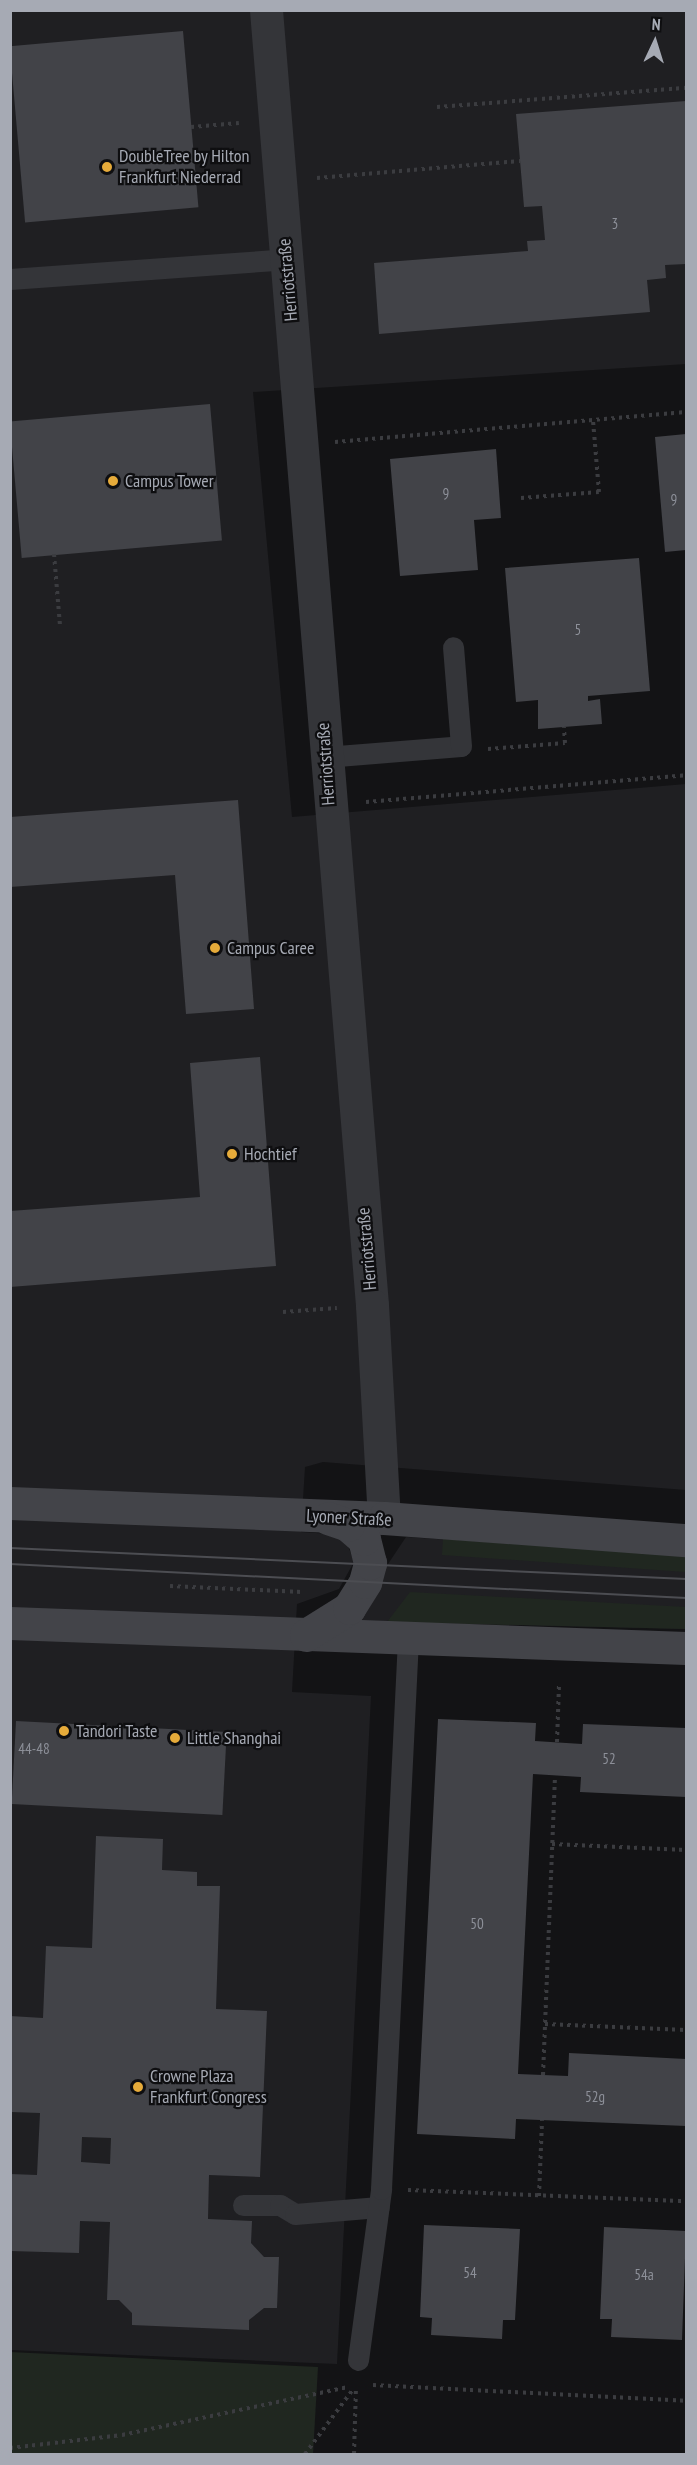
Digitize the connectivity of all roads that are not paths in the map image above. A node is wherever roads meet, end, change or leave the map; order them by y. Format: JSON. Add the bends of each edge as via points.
{"nodes":[{"id":1,"x":266,"y":10,"type":"edge"},
{"id":2,"x":286,"y":259,"type":"junction"},
{"id":3,"x":10,"y":279,"type":"edge"},
{"id":4,"x":453,"y":647,"type":"dead end"},
{"id":5,"x":325,"y":756,"type":"junction"},
{"id":6,"x":10,"y":1503,"type":"edge"},
{"id":7,"x":327,"y":1517,"type":"junction"},
{"id":8,"x":384,"y":1518,"type":"junction"},
{"id":9,"x":687,"y":1540,"type":"edge"},
{"id":10,"x":10,"y":1623,"type":"edge"},
{"id":11,"x":306,"y":1635,"type":"junction"},
{"id":12,"x":408,"y":1640,"type":"junction"},
{"id":13,"x":687,"y":1648,"type":"edge"},
{"id":14,"x":380,"y":2198,"type":"junction"},
{"id":15,"x":243,"y":2205,"type":"dead end"},
{"id":16,"x":358,"y":2360,"type":"road end"}],
"edges":[{"from":1,"to":2,"type":"street","name":"Herriotstraße"},
{"from":2,"to":3,"type":"lane"},
{"from":2,"to":5,"type":"street","name":"Herriotstraße"},
{"from":4,"to":5,"type":"lane","via":[[461,746]]},
{"from":5,"to":8,"type":"street","name":"Herriotstraße","via":[[372,1305]]},
{"from":6,"to":7,"type":"main road","name":"Lyoner Straße"},
{"from":7,"to":8,"type":"main road","name":"Lyoner Straße"},
{"from":7,"to":11,"type":"main road","via":[[348,1525],[364,1539],[370,1563],[349,1608]]},
{"from":8,"to":9,"type":"main road","name":"Lyoner Straße"},
{"from":10,"to":11,"type":"main road"},
{"from":11,"to":12,"type":"main road"},
{"from":12,"to":13,"type":"main road"},
{"from":12,"to":14,"type":"lane"},
{"from":14,"to":15,"type":"lane","via":[[295,2214],[280,2205]]},
{"from":14,"to":16,"type":"lane"}]}
